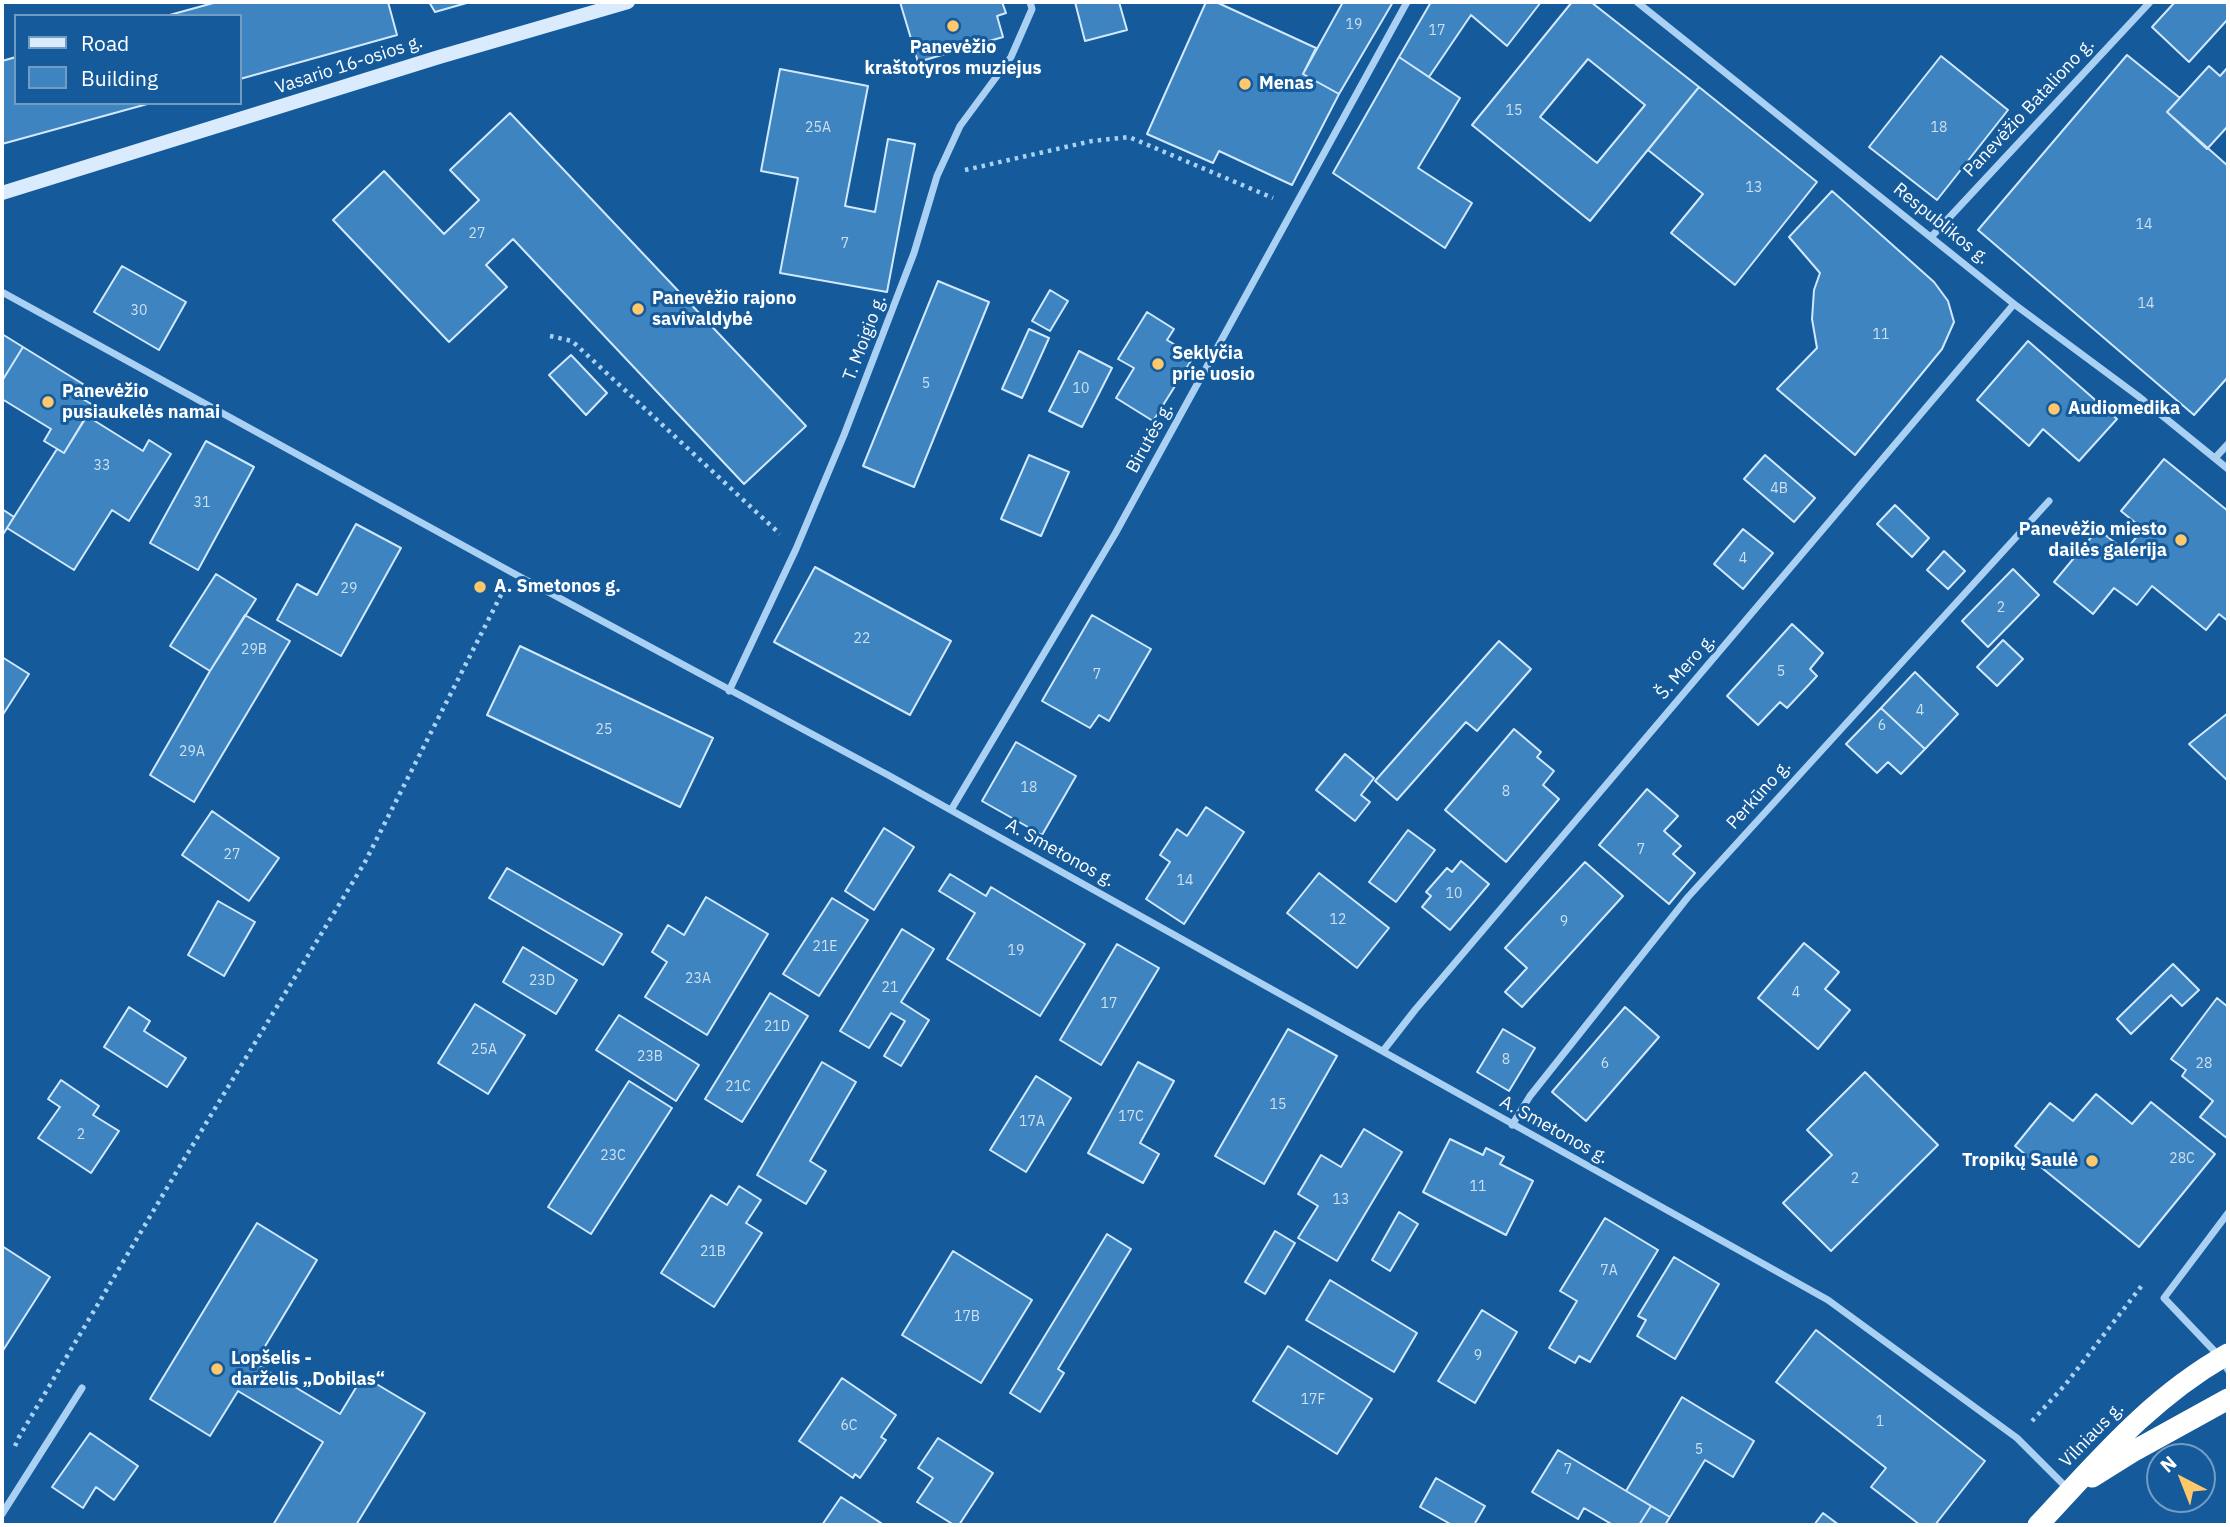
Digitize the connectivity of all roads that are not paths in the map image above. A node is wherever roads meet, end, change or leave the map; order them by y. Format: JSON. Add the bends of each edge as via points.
{"nodes":[{"id":1,"x":628,"y":2,"type":"edge"},
{"id":2,"x":1030,"y":2,"type":"edge"},
{"id":3,"x":1407,"y":2,"type":"edge"},
{"id":4,"x":1637,"y":2,"type":"edge"},
{"id":5,"x":2150,"y":2,"type":"edge"},
{"id":6,"x":2,"y":193,"type":"edge"},
{"id":7,"x":1932,"y":236,"type":"junction"},
{"id":8,"x":2,"y":292,"type":"edge"},
{"id":9,"x":2014,"y":304,"type":"junction"},
{"id":10,"x":2228,"y":444,"type":"edge"},
{"id":11,"x":2215,"y":458,"type":"junction"},
{"id":12,"x":2228,"y":469,"type":"edge"},
{"id":13,"x":2049,"y":501,"type":"dead end"},
{"id":14,"x":729,"y":691,"type":"junction"},
{"id":15,"x":951,"y":810,"type":"junction"},
{"id":16,"x":1383,"y":1051,"type":"junction"},
{"id":17,"x":1512,"y":1125,"type":"junction"},
{"id":18,"x":2228,"y":1213,"type":"edge"},
{"id":19,"x":2226,"y":1361,"type":"edge"},
{"id":20,"x":82,"y":1388,"type":"dead end"},
{"id":21,"x":2228,"y":1399,"type":"edge"},
{"id":22,"x":2070,"y":1491,"type":"junction"},
{"id":23,"x":2,"y":1514,"type":"edge"},
{"id":24,"x":2038,"y":1525,"type":"edge"}],
"edges":[{"from":1,"to":6,"type":"main road","name":"Vasario 16-osios g."},
{"from":2,"to":14,"type":"street","name":"T. Moigio g.","via":[[1032,9],[1011,57],[960,126],[937,176],[909,266],[844,435]]},
{"from":3,"to":15,"type":"street","name":"Birutės g.","via":[[1115,534]]},
{"from":4,"to":7,"type":"street","name":"Respublikos g."},
{"from":5,"to":7,"type":"street","name":"Panevėžio Bataliono g."},
{"from":7,"to":9,"type":"street","name":"Respublikos g."},
{"from":8,"to":14,"type":"street","name":"A. Smetonos g."},
{"from":9,"to":11,"type":"street","name":"Respublikos g."},
{"from":9,"to":16,"type":"street","name":"Š. Mero g."},
{"from":10,"to":11,"type":"street"},
{"from":11,"to":12,"type":"street","name":"Respublikos g."},
{"from":13,"to":17,"type":"street","name":"Perkūno g.","via":[[1688,897]]},
{"from":14,"to":15,"type":"street","name":"A. Smetonos g."},
{"from":15,"to":16,"type":"street","name":"A. Smetonos g."},
{"from":16,"to":17,"type":"street","name":"A. Smetonos g."},
{"from":17,"to":22,"type":"street","name":"A. Smetonos g.","via":[[1828,1300],[2017,1438]]},
{"from":18,"to":19,"type":"street","via":[[2164,1298]]},
{"from":19,"to":22,"type":"highway","name":"Vilniaus g.","via":[[2185,1381],[2128,1428]]},
{"from":20,"to":23,"type":"street"},
{"from":21,"to":22,"type":"highway","name":"Vilniaus g."},
{"from":22,"to":24,"type":"highway"}]}
